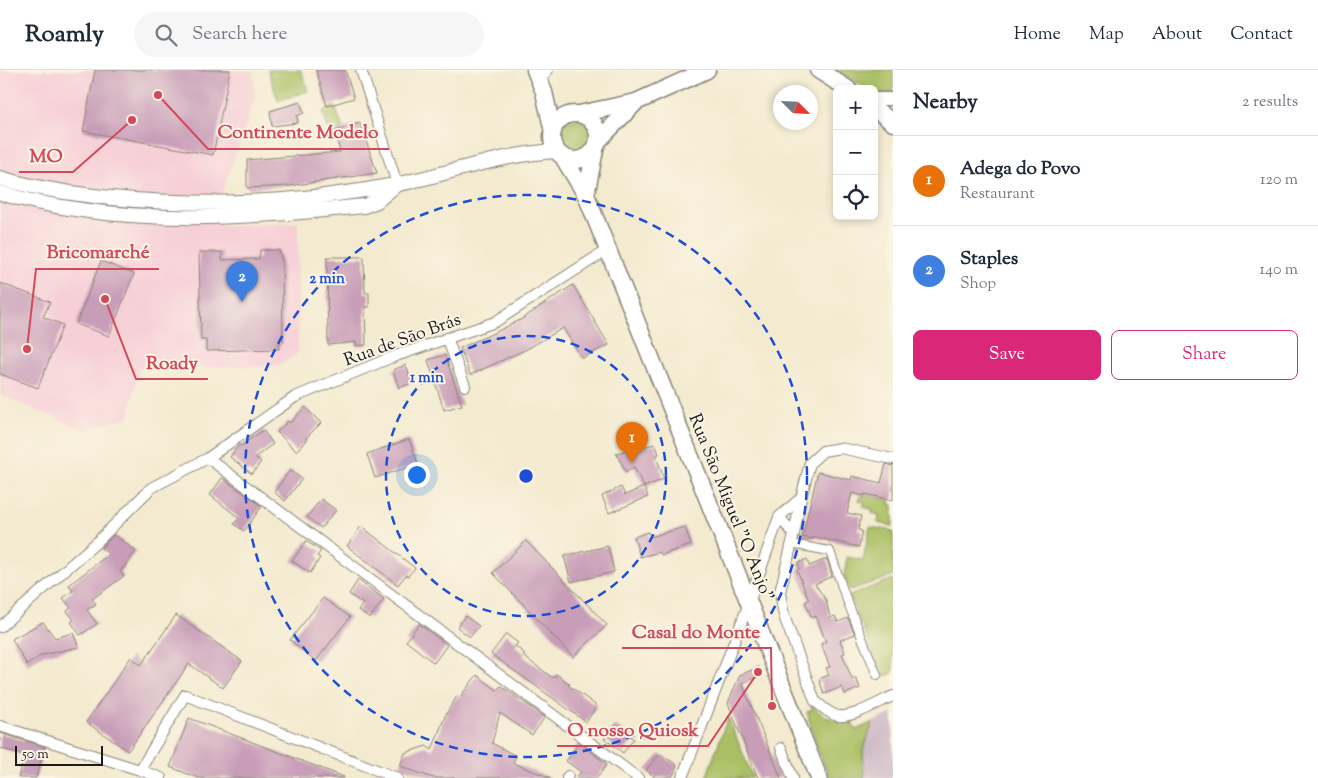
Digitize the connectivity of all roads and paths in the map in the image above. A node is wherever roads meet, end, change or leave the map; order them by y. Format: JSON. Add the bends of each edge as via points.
{"nodes":[{"id":1,"x":361,"y":70,"type":"edge"},
{"id":2,"x":707,"y":70,"type":"edge"},
{"id":3,"x":818,"y":70,"type":"edge"},
{"id":4,"x":541,"y":78,"type":"edge"},
{"id":5,"x":842,"y":85,"type":"edge"},
{"id":6,"x":893,"y":98,"type":"edge"},
{"id":7,"x":878,"y":99,"type":"edge"},
{"id":8,"x":636,"y":102,"type":"junction"},
{"id":9,"x":878,"y":111,"type":"edge"},
{"id":10,"x":575,"y":114,"type":"junction"},
{"id":11,"x":893,"y":123,"type":"edge"},
{"id":12,"x":556,"y":144,"type":"junction"},
{"id":13,"x":597,"y":145,"type":"junction"},
{"id":14,"x":0,"y":178,"type":"edge"},
{"id":15,"x":397,"y":184,"type":"junction"},
{"id":16,"x":0,"y":193,"type":"edge"},
{"id":17,"x":586,"y":195,"type":"junction"},
{"id":18,"x":607,"y":250,"type":"junction"},
{"id":19,"x":447,"y":338,"type":"junction"},
{"id":20,"x":464,"y":386,"type":"dead end"},
{"id":21,"x":208,"y":458,"type":"junction"},
{"id":22,"x":893,"y":459,"type":"edge"},
{"id":23,"x":801,"y":498,"type":"junction"},
{"id":24,"x":779,"y":518,"type":"junction"},
{"id":25,"x":793,"y":539,"type":"junction"},
{"id":26,"x":749,"y":603,"type":"junction"},
{"id":27,"x":0,"y":627,"type":"edge"},
{"id":28,"x":877,"y":675,"type":"dead end"},
{"id":29,"x":893,"y":696,"type":"edge"},
{"id":30,"x":0,"y":726,"type":"edge"},
{"id":31,"x":781,"y":748,"type":"dead end"},
{"id":32,"x":140,"y":770,"type":"junction"},
{"id":33,"x":161,"y":778,"type":"edge"},
{"id":34,"x":397,"y":778,"type":"edge"},
{"id":35,"x":638,"y":778,"type":"edge"},
{"id":36,"x":682,"y":778,"type":"edge"},
{"id":37,"x":793,"y":778,"type":"edge"},
{"id":38,"x":819,"y":778,"type":"edge"}],
"edges":[{"from":1,"to":15,"type":"street"},
{"from":2,"to":8,"type":"main road"},
{"from":3,"to":5,"type":"main road"},
{"from":4,"to":10,"type":"main road"},
{"from":4,"to":12,"type":"main road","name":"Rua São Miguel \"O Anjo\""},
{"from":6,"to":7,"type":"street"},
{"from":8,"to":10,"type":"main road"},
{"from":8,"to":13,"type":"main road"},
{"from":9,"to":11,"type":"main road"},
{"from":10,"to":12,"type":"main road","via":[[559,121]]},
{"from":10,"to":13,"type":"main road","via":[[592,121],[598,134]]},
{"from":12,"to":13,"type":"main road","via":[[577,160],[584,159]]},
{"from":12,"to":15,"type":"main road"},
{"from":12,"to":17,"type":"main road","name":"Rua São Miguel \"O Anjo\""},
{"from":13,"to":17,"type":"main road"},
{"from":14,"to":15,"type":"main road","via":[[47,190],[176,202],[322,196]]},
{"from":15,"to":16,"type":"main road","via":[[377,201],[364,206],[234,217],[163,217],[75,209]]},
{"from":17,"to":18,"type":"main road","name":"Rua São Miguel \"O Anjo\""},
{"from":18,"to":19,"type":"street","name":"Rua de São Brás","via":[[495,322]]},
{"from":18,"to":26,"type":"main road","name":"Rua São Miguel \"O Anjo\""},
{"from":19,"to":20,"type":"street"},
{"from":19,"to":21,"type":"street","name":"Rua de São Brás","via":[[295,397]]},
{"from":21,"to":27,"type":"street","name":"Rua de São Brás","via":[[151,488],[97,542]]},
{"from":21,"to":35,"type":"street"},
{"from":22,"to":23,"type":"street","via":[[840,448],[823,451],[810,463]]},
{"from":23,"to":24,"type":"street"},
{"from":23,"to":25,"type":"street"},
{"from":24,"to":25,"type":"street"},
{"from":24,"to":26,"type":"street"},
{"from":25,"to":28,"type":"street","via":[[830,551]]},
{"from":25,"to":29,"type":"street","via":[[780,592],[784,616],[815,701],[838,716],[850,715]]},
{"from":26,"to":36,"type":"street"},
{"from":26,"to":38,"type":"main road","name":"Rua São Miguel \"O Anjo\""},
{"from":30,"to":32,"type":"street"},
{"from":31,"to":37,"type":"street"},
{"from":32,"to":33,"type":"street"},
{"from":32,"to":34,"type":"street","via":[[185,695]]}]}
